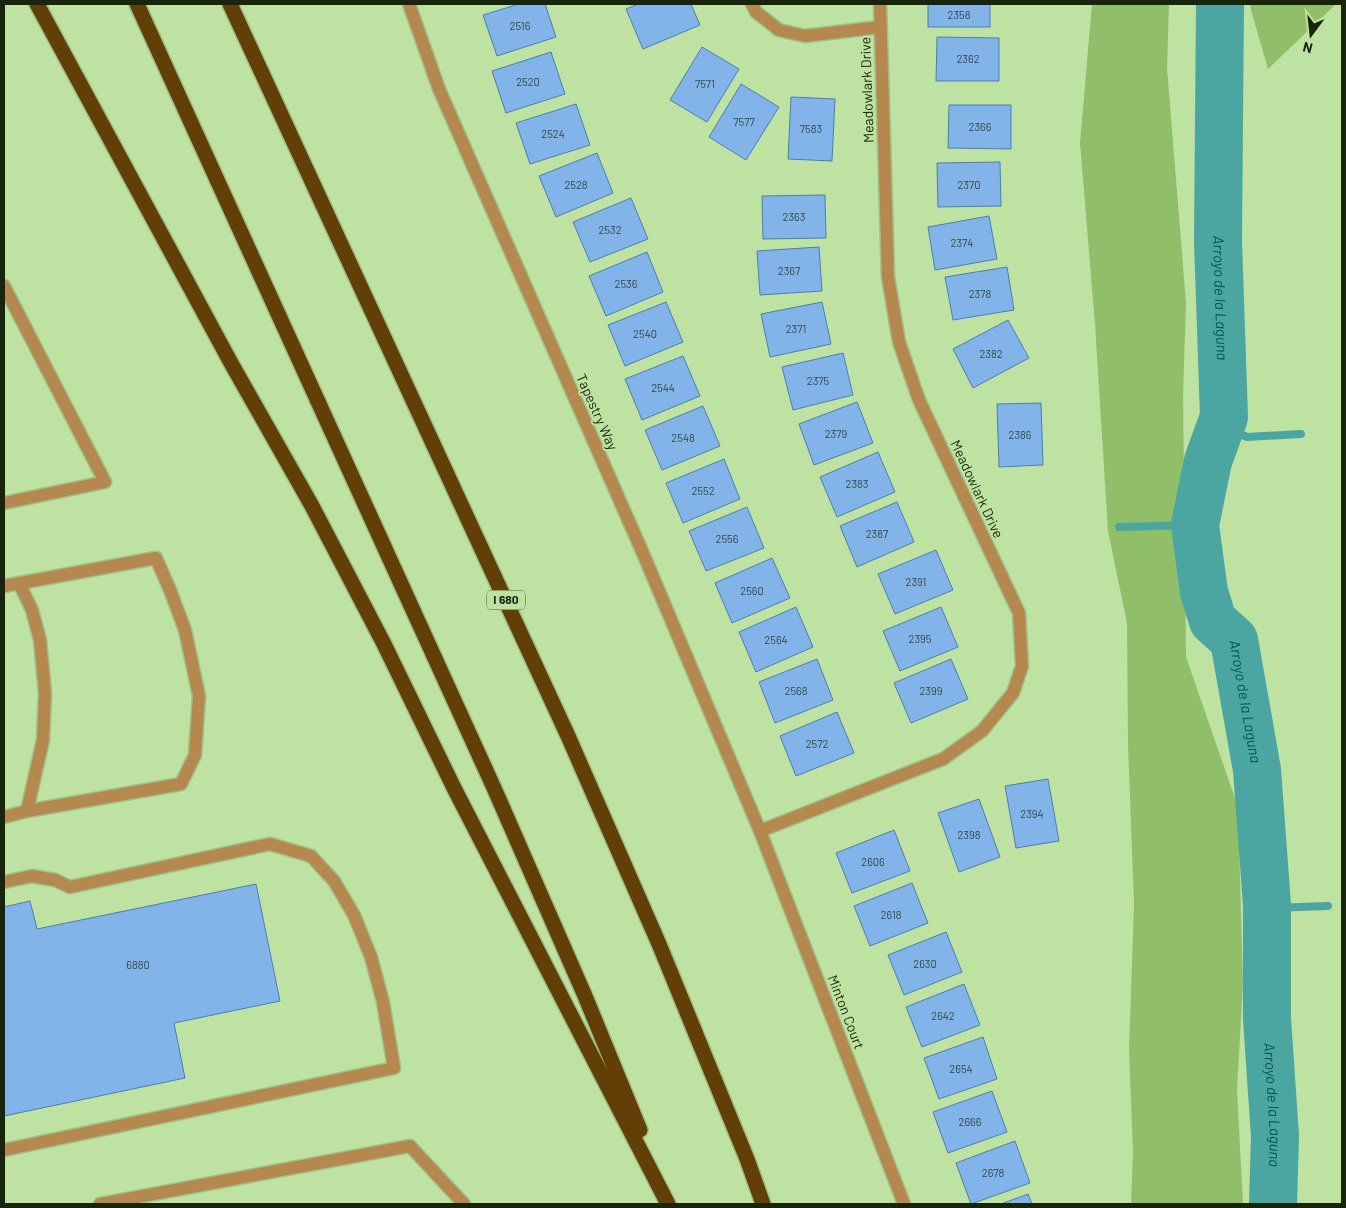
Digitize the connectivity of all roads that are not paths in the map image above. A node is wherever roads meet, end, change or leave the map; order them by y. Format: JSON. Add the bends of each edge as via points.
{"nodes":[{"id":1,"x":37,"y":4,"type":"edge"},
{"id":2,"x":137,"y":4,"type":"edge"},
{"id":3,"x":230,"y":4,"type":"edge"},
{"id":4,"x":409,"y":4,"type":"edge"},
{"id":5,"x":752,"y":4,"type":"edge"},
{"id":6,"x":880,"y":4,"type":"edge"},
{"id":7,"x":880,"y":27,"type":"junction"},
{"id":8,"x":4,"y":286,"type":"edge"},
{"id":9,"x":4,"y":503,"type":"edge"},
{"id":10,"x":19,"y":583,"type":"junction"},
{"id":11,"x":4,"y":586,"type":"edge"},
{"id":12,"x":27,"y":811,"type":"junction"},
{"id":13,"x":4,"y":817,"type":"edge"},
{"id":14,"x":760,"y":831,"type":"junction"},
{"id":15,"x":4,"y":882,"type":"edge"},
{"id":16,"x":4,"y":1150,"type":"edge"},
{"id":17,"x":100,"y":1204,"type":"edge"},
{"id":18,"x":464,"y":1204,"type":"edge"},
{"id":19,"x":669,"y":1204,"type":"edge"},
{"id":20,"x":764,"y":1204,"type":"edge"},
{"id":21,"x":904,"y":1204,"type":"edge"}],
"edges":[{"from":1,"to":19,"type":"highway","via":[[231,363],[317,514]]},
{"from":2,"to":19,"type":"highway","via":[[494,788],[585,996]]},
{"from":3,"to":20,"type":"highway","number":"I 680","via":[[568,736],[659,944]]},
{"from":4,"to":14,"type":"street","name":"Tapestry Way","via":[[439,89],[645,558]]},
{"from":5,"to":7,"type":"street","via":[[756,12],[779,30],[805,36]]},
{"from":6,"to":7,"type":"street","name":"Meadowlark Drive"},
{"from":7,"to":14,"type":"street","name":"Meadowlark Drive","via":[[888,276],[899,342],[919,400],[1019,613],[1022,666],[1012,693],[982,732],[943,759]]},
{"from":8,"to":9,"type":"street","via":[[105,482]]},
{"from":10,"to":11,"type":"street"},
{"from":10,"to":12,"type":"street","via":[[32,610],[40,640],[45,693],[43,740]]},
{"from":10,"to":12,"type":"street","via":[[156,558],[185,630],[199,696],[196,755],[182,784]]},
{"from":12,"to":13,"type":"street"},
{"from":14,"to":21,"type":"street","name":"Minton Court"},
{"from":15,"to":16,"type":"street","via":[[32,876],[55,880],[70,887],[270,844],[311,856],[334,880],[354,915],[367,948],[383,1002],[394,1068]]},
{"from":17,"to":18,"type":"street","via":[[410,1146]]}]}
